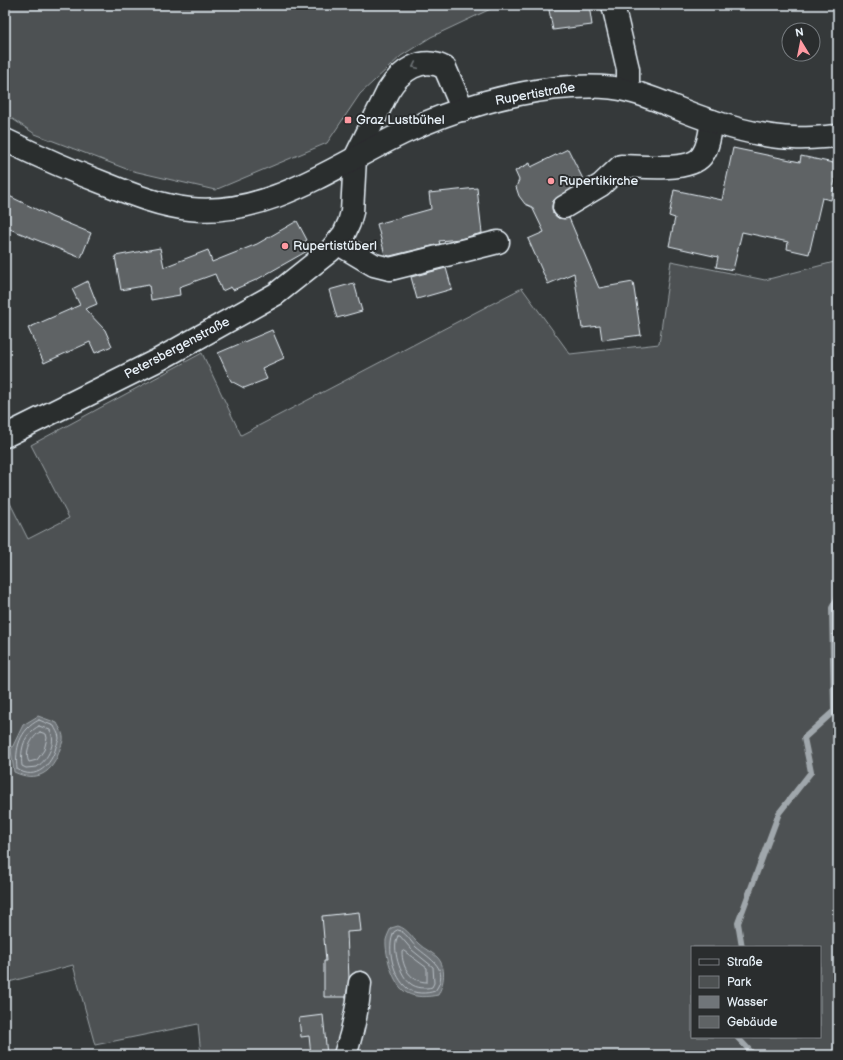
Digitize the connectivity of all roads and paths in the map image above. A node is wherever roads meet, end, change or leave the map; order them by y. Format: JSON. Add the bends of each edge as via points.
{"nodes":[{"id":1,"x":613,"y":5,"type":"edge"},
{"id":2,"x":628,"y":90,"type":"junction"},
{"id":3,"x":463,"y":110,"type":"junction"},
{"id":4,"x":712,"y":121,"type":"junction"},
{"id":5,"x":838,"y":136,"type":"edge"},
{"id":6,"x":5,"y":140,"type":"edge"},
{"id":7,"x":355,"y":158,"type":"junction"},
{"id":8,"x":564,"y":207,"type":"dead end"},
{"id":9,"x":498,"y":242,"type":"dead end"},
{"id":10,"x":337,"y":243,"type":"junction"},
{"id":11,"x":5,"y":436,"type":"edge"},
{"id":12,"x":360,"y":983,"type":"dead end"},
{"id":13,"x":345,"y":1055,"type":"edge"}],
"edges":[{"from":1,"to":2,"type":"main road","via":[[628,69]]},
{"from":2,"to":3,"type":"main road","name":"Rupertistraße","via":[[555,88]]},
{"from":2,"to":4,"type":"main road","name":"Rupertistraße"},
{"from":3,"to":7,"type":"main road","name":"Rupertistraße","via":[[403,133]]},
{"from":3,"to":7,"type":"main road","one_way":true,"via":[[449,73],[440,65],[415,65],[394,82]]},
{"from":4,"to":5,"type":"main road","name":"Rupertistraße","via":[[760,134],[794,138]]},
{"from":4,"to":8,"type":"main road","via":[[707,145],[699,160],[682,167],[621,166],[601,185]]},
{"from":6,"to":7,"type":"main road","name":"Rupertistraße","via":[[74,172],[121,190],[149,200],[190,209],[211,210],[242,206],[283,194]]},
{"from":7,"to":10,"type":"main road","name":"Petersbergenstraße","via":[[352,212],[344,234]]},
{"from":9,"to":10,"type":"main road","via":[[390,269],[374,266]]},
{"from":10,"to":11,"type":"main road","name":"Petersbergenstraße","via":[[276,294],[160,358]]},
{"from":12,"to":13,"type":"main road","via":[[358,1009]]}]}
